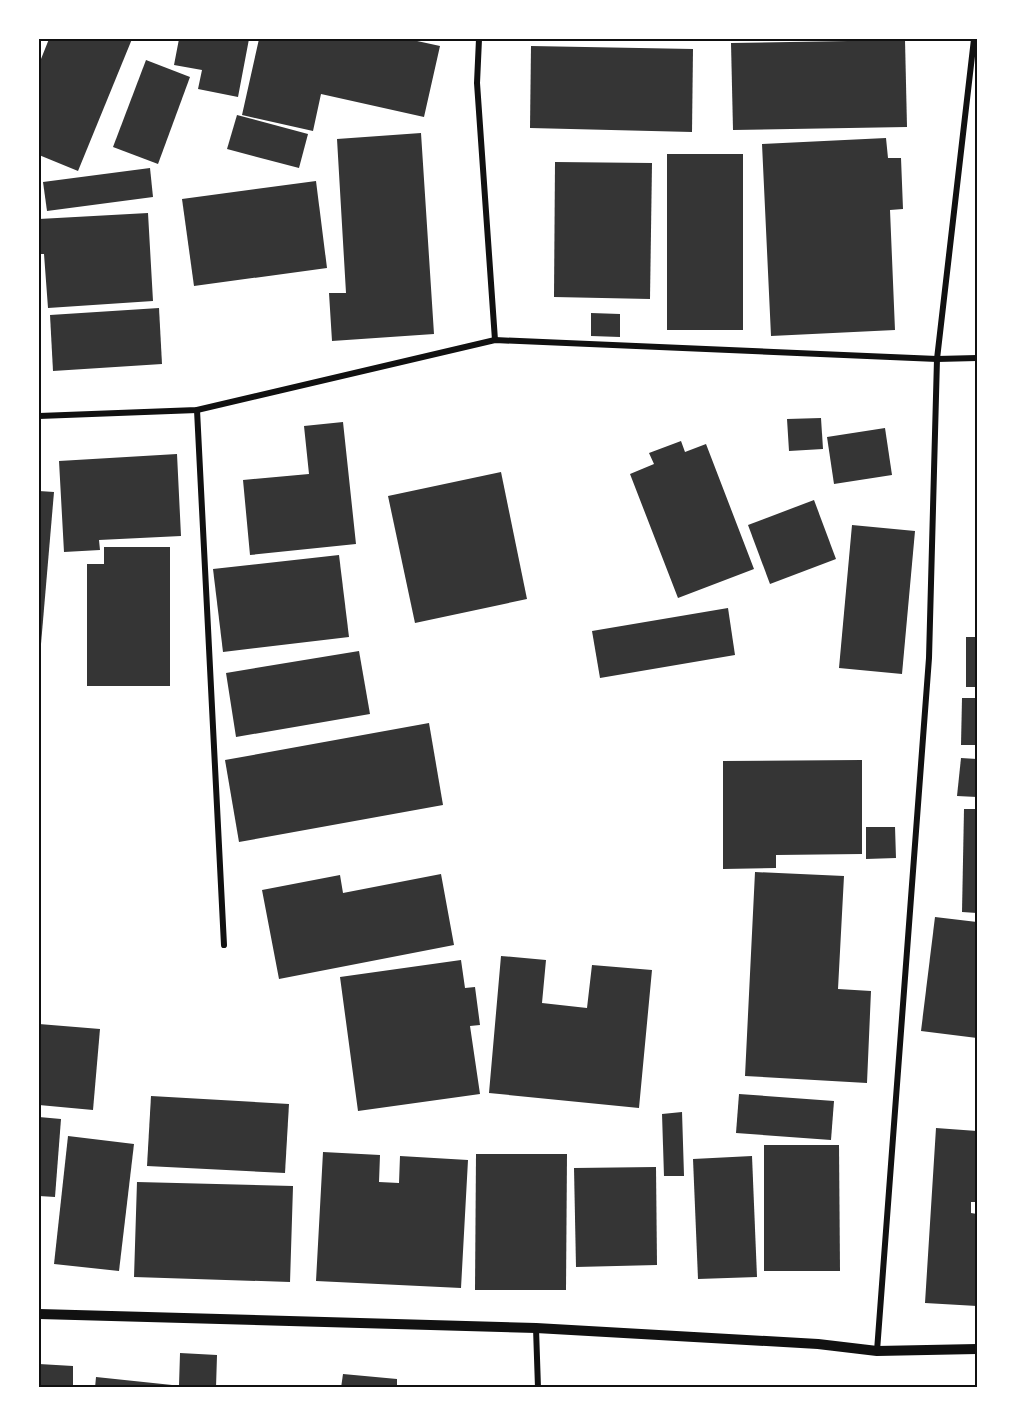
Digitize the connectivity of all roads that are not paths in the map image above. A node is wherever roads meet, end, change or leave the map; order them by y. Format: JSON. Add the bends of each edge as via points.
{"nodes":[{"id":1,"x":479,"y":39,"type":"edge"},
{"id":2,"x":974,"y":39,"type":"edge"},
{"id":3,"x":495,"y":340,"type":"junction"},
{"id":4,"x":977,"y":358,"type":"edge"},
{"id":5,"x":937,"y":359,"type":"junction"},
{"id":6,"x":197,"y":410,"type":"junction"},
{"id":7,"x":39,"y":416,"type":"edge"},
{"id":8,"x":224,"y":945,"type":"dead end"},
{"id":9,"x":39,"y":1314,"type":"edge"},
{"id":10,"x":536,"y":1328,"type":"junction"},
{"id":11,"x":977,"y":1349,"type":"edge"},
{"id":12,"x":877,"y":1351,"type":"junction"},
{"id":13,"x":538,"y":1388,"type":"edge"}],
"edges":[{"from":1,"to":3,"type":"street","via":[[477,83]]},
{"from":2,"to":5,"type":"street"},
{"from":3,"to":5,"type":"street"},
{"from":3,"to":6,"type":"street"},
{"from":4,"to":5,"type":"street"},
{"from":5,"to":12,"type":"street","via":[[929,658]]},
{"from":6,"to":7,"type":"street"},
{"from":6,"to":8,"type":"street"},
{"from":9,"to":10,"type":"street"},
{"from":10,"to":12,"type":"street","via":[[818,1344]]},
{"from":10,"to":13,"type":"street"},
{"from":11,"to":12,"type":"street"}]}
